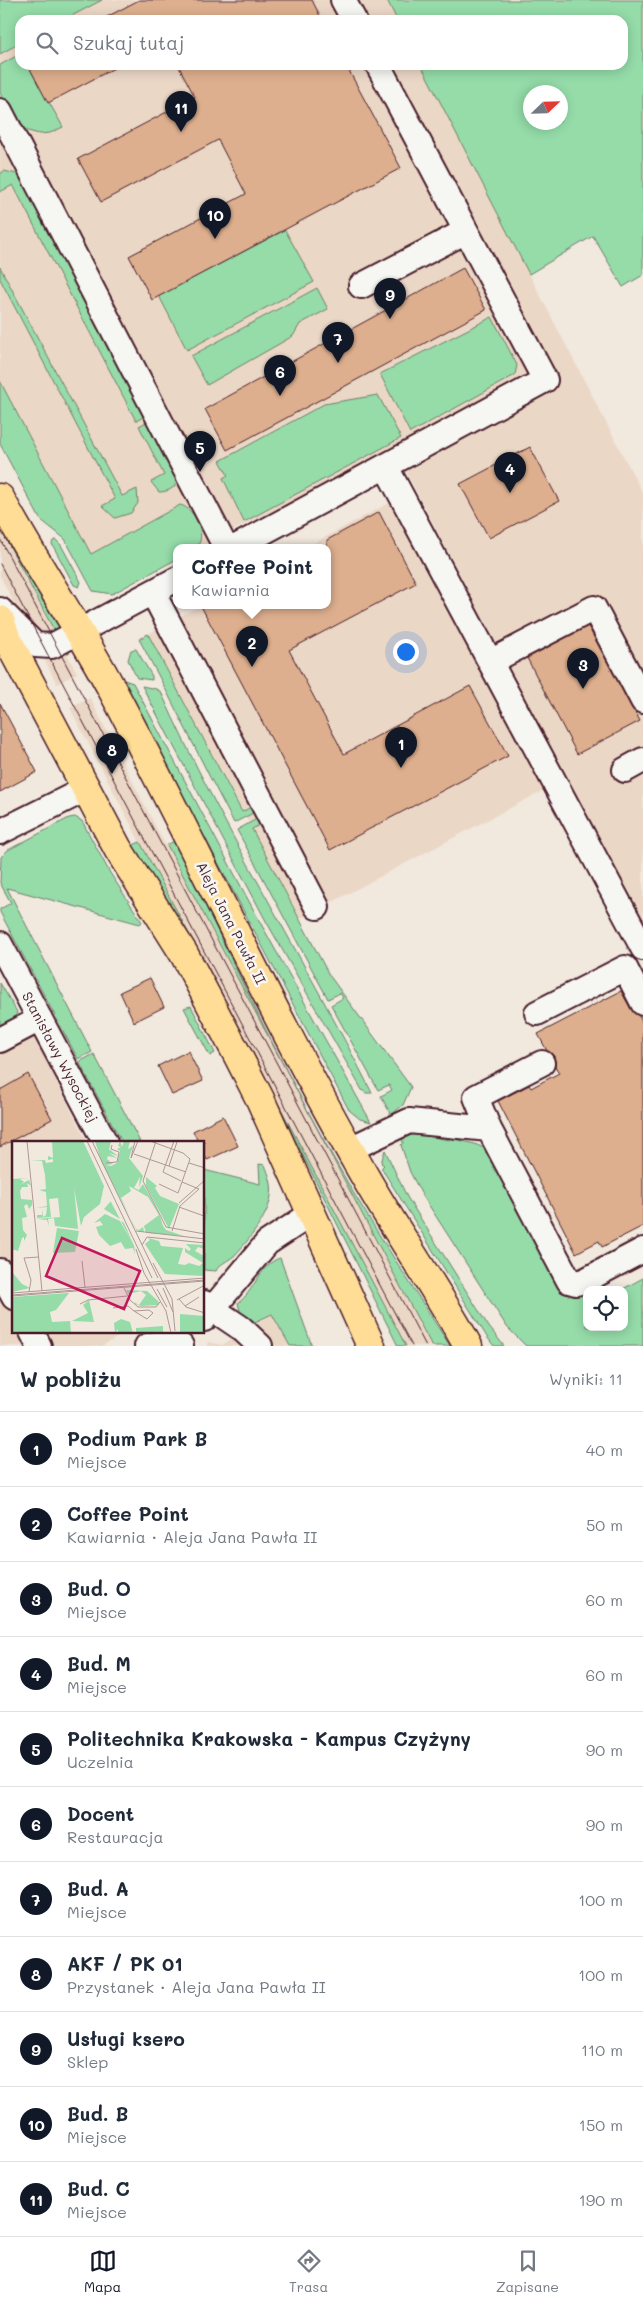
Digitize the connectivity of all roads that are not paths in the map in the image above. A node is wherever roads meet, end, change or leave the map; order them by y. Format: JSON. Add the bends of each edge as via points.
{"nodes":[{"id":1,"x":343,"y":0,"type":"edge"},
{"id":2,"x":351,"y":15,"type":"edge"},
{"id":3,"x":381,"y":70,"type":"edge"},
{"id":4,"x":0,"y":111,"type":"edge"},
{"id":5,"x":466,"y":231,"type":"junction"},
{"id":6,"x":361,"y":286,"type":"dead end"},
{"id":7,"x":386,"y":467,"type":"junction"},
{"id":8,"x":0,"y":498,"type":"edge"},
{"id":9,"x":224,"y":544,"type":"edge"},
{"id":10,"x":242,"y":544,"type":"edge"},
{"id":11,"x":173,"y":582,"type":"edge"},
{"id":12,"x":153,"y":592,"type":"junction"},
{"id":13,"x":0,"y":610,"type":"edge"},
{"id":14,"x":0,"y":620,"type":"edge"},
{"id":15,"x":80,"y":633,"type":"junction"},
{"id":16,"x":490,"y":662,"type":"junction"},
{"id":17,"x":643,"y":702,"type":"edge"},
{"id":18,"x":86,"y":789,"type":"junction"},
{"id":19,"x":0,"y":832,"type":"edge"},
{"id":20,"x":317,"y":907,"type":"dead end"},
{"id":21,"x":0,"y":944,"type":"edge"},
{"id":22,"x":643,"y":948,"type":"edge"},
{"id":23,"x":634,"y":964,"type":"edge"},
{"id":24,"x":643,"y":1003,"type":"edge"},
{"id":25,"x":537,"y":1012,"type":"dead end"},
{"id":26,"x":40,"y":1020,"type":"junction"},
{"id":27,"x":0,"y":1040,"type":"edge"},
{"id":28,"x":542,"y":1064,"type":"dead end"},
{"id":29,"x":489,"y":1129,"type":"junction"},
{"id":30,"x":104,"y":1141,"type":"edge"},
{"id":31,"x":350,"y":1149,"type":"junction"},
{"id":32,"x":311,"y":1214,"type":"junction"},
{"id":33,"x":643,"y":1250,"type":"edge"},
{"id":34,"x":0,"y":1271,"type":"edge"},
{"id":35,"x":12,"y":1293,"type":"edge"},
{"id":36,"x":207,"y":1310,"type":"edge"},
{"id":37,"x":453,"y":1319,"type":"junction"},
{"id":38,"x":33,"y":1334,"type":"edge"},
{"id":39,"x":191,"y":1334,"type":"edge"},
{"id":40,"x":40,"y":1346,"type":"edge"},
{"id":41,"x":147,"y":1346,"type":"edge"},
{"id":42,"x":181,"y":1346,"type":"edge"},
{"id":43,"x":260,"y":1346,"type":"edge"},
{"id":44,"x":371,"y":1346,"type":"edge"},
{"id":45,"x":468,"y":1346,"type":"edge"},
{"id":46,"x":478,"y":1346,"type":"edge"}],
"edges":[{"from":1,"to":2,"type":"street"},
{"from":3,"to":5,"type":"street"},
{"from":4,"to":9,"type":"street"},
{"from":5,"to":6,"type":"street"},
{"from":5,"to":7,"type":"street","via":[[545,380]]},
{"from":7,"to":10,"type":"street"},
{"from":7,"to":16,"type":"street"},
{"from":8,"to":15,"type":"main road","name":"Aleja Jana Pawła II","via":[[36,564]]},
{"from":11,"to":12,"type":"street"},
{"from":12,"to":15,"type":"street"},
{"from":12,"to":20,"type":"street"},
{"from":13,"to":15,"type":"street","via":[[39,646],[52,646]]},
{"from":14,"to":18,"type":"main road"},
{"from":15,"to":31,"type":"main road","name":"Aleja Jana Pawła II"},
{"from":16,"to":17,"type":"street","via":[[594,608]]},
{"from":16,"to":22,"type":"street"},
{"from":18,"to":19,"type":"street"},
{"from":18,"to":32,"type":"main road","via":[[209,1001],[260,1099]]},
{"from":21,"to":26,"type":"street","name":"Stanisławy Wysockiej"},
{"from":23,"to":24,"type":"street"},
{"from":23,"to":25,"type":"street"},
{"from":26,"to":27,"type":"street"},
{"from":26,"to":30,"type":"street","name":"Stanisławy Wysockiej"},
{"from":28,"to":29,"type":"street","via":[[476,1096]]},
{"from":29,"to":31,"type":"street","via":[[409,1121]]},
{"from":29,"to":33,"type":"street","via":[[569,1280],[576,1283],[584,1281]]},
{"from":31,"to":37,"type":"main road","name":"Aleja Jana Pawła II"},
{"from":32,"to":36,"type":"street","via":[[267,1243]]},
{"from":32,"to":44,"type":"main road"},
{"from":34,"to":35,"type":"street"},
{"from":36,"to":43,"type":"street","via":[[241,1328]]},
{"from":37,"to":45,"type":"main road","name":"Aleja Jana Pawła II"},
{"from":37,"to":46,"type":"main road"},
{"from":38,"to":40,"type":"street"},
{"from":39,"to":42,"type":"street"},
{"from":41,"to":42,"type":"street","via":[[168,1341]]}]}
